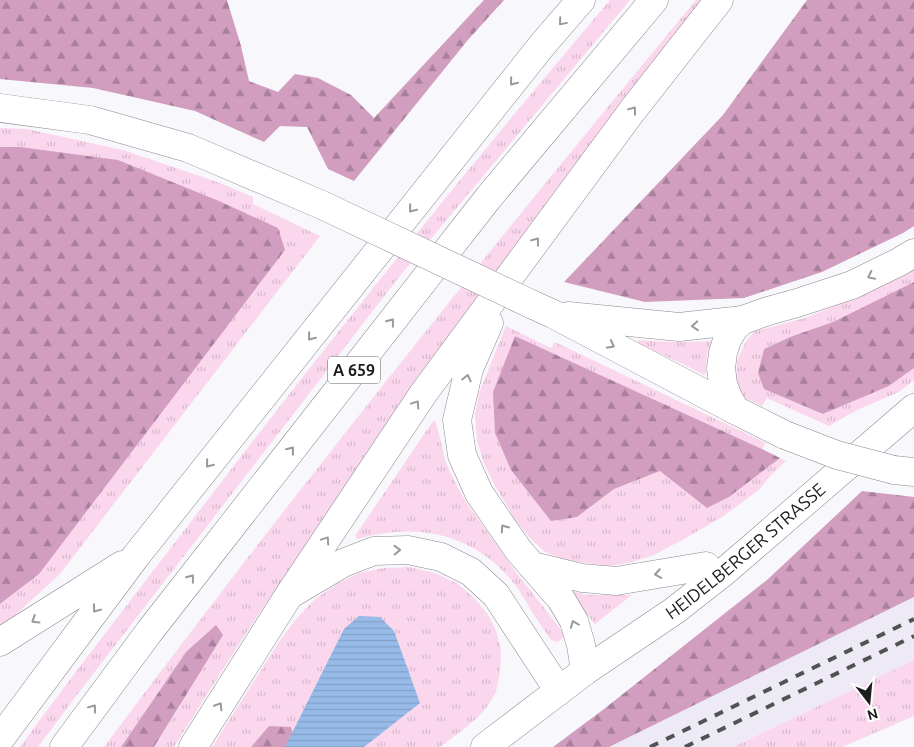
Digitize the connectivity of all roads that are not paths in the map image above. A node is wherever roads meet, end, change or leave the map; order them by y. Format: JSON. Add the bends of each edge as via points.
{"nodes":[{"id":1,"x":581,"y":0,"type":"edge"},
{"id":2,"x":654,"y":0,"type":"edge"},
{"id":3,"x":719,"y":0,"type":"edge"},
{"id":4,"x":0,"y":108,"type":"edge"},
{"id":5,"x":914,"y":253,"type":"edge"},
{"id":6,"x":507,"y":280,"type":"junction"},
{"id":7,"x":542,"y":309,"type":"junction"},
{"id":8,"x":743,"y":320,"type":"junction"},
{"id":9,"x":735,"y":410,"type":"junction"},
{"id":10,"x":907,"y":414,"type":"edge"},
{"id":11,"x":904,"y":471,"type":"edge"},
{"id":12,"x":136,"y":556,"type":"junction"},
{"id":13,"x":533,"y":566,"type":"junction"},
{"id":14,"x":706,"y":566,"type":"junction"},
{"id":15,"x":289,"y":595,"type":"junction"},
{"id":16,"x":0,"y":642,"type":"edge"},
{"id":17,"x":585,"y":671,"type":"junction"},
{"id":18,"x":559,"y":691,"type":"junction"},
{"id":19,"x":0,"y":739,"type":"edge"},
{"id":20,"x":64,"y":747,"type":"edge"},
{"id":21,"x":193,"y":747,"type":"edge"},
{"id":22,"x":485,"y":747,"type":"edge"}],
"edges":[{"from":1,"to":12,"type":"main road","number":"A 659","one_way":true},
{"from":20,"to":2,"type":"main road","number":"A 659","one_way":true,"via":[[149,632],[489,197]]},
{"from":6,"to":3,"type":"main road","one_way":true},
{"from":4,"to":7,"type":"main road","bridge":true,"via":[[90,120],[188,148],[322,204]]},
{"from":5,"to":8,"type":"main road","one_way":true,"via":[[852,285]]},
{"from":13,"to":6,"type":"main road","one_way":true,"via":[[479,493],[462,455],[457,420],[469,370]]},
{"from":15,"to":6,"type":"main road","one_way":true,"via":[[423,394]]},
{"from":8,"to":7,"type":"main road","one_way":true,"via":[[679,327]]},
{"from":7,"to":9,"type":"main road","one_way":true},
{"from":8,"to":9,"type":"main road","via":[[734,328],[722,353],[724,384]]},
{"from":9,"to":11,"type":"main road","bridge":true,"via":[[785,435],[837,455]]},
{"from":10,"to":14,"type":"main road","name":"HEIDELBERGER STRASSE","via":[[764,518]]},
{"from":10,"to":17,"type":"main road","name":"HEIDELBERGER STRASSE","via":[[725,571],[674,611]]},
{"from":12,"to":16,"type":"main road","one_way":true},
{"from":12,"to":19,"type":"main road","number":"A 659","one_way":true},
{"from":14,"to":13,"type":"main road","one_way":true,"via":[[616,581],[582,578]]},
{"from":17,"to":13,"type":"main road","one_way":true,"via":[[574,621],[561,599]]},
{"from":14,"to":17,"type":"main road","name":"HEIDELBERGER STRASSE","via":[[656,606]]},
{"from":15,"to":18,"type":"main road","one_way":true,"via":[[343,563],[374,551],[408,550],[441,557],[472,572],[496,595]]},
{"from":21,"to":15,"type":"main road","one_way":true},
{"from":17,"to":18,"type":"main road","name":"HEIDELBERGER STRASSE"},
{"from":18,"to":22,"type":"main road","name":"HEIDELBERGER STRASSE"}]}
